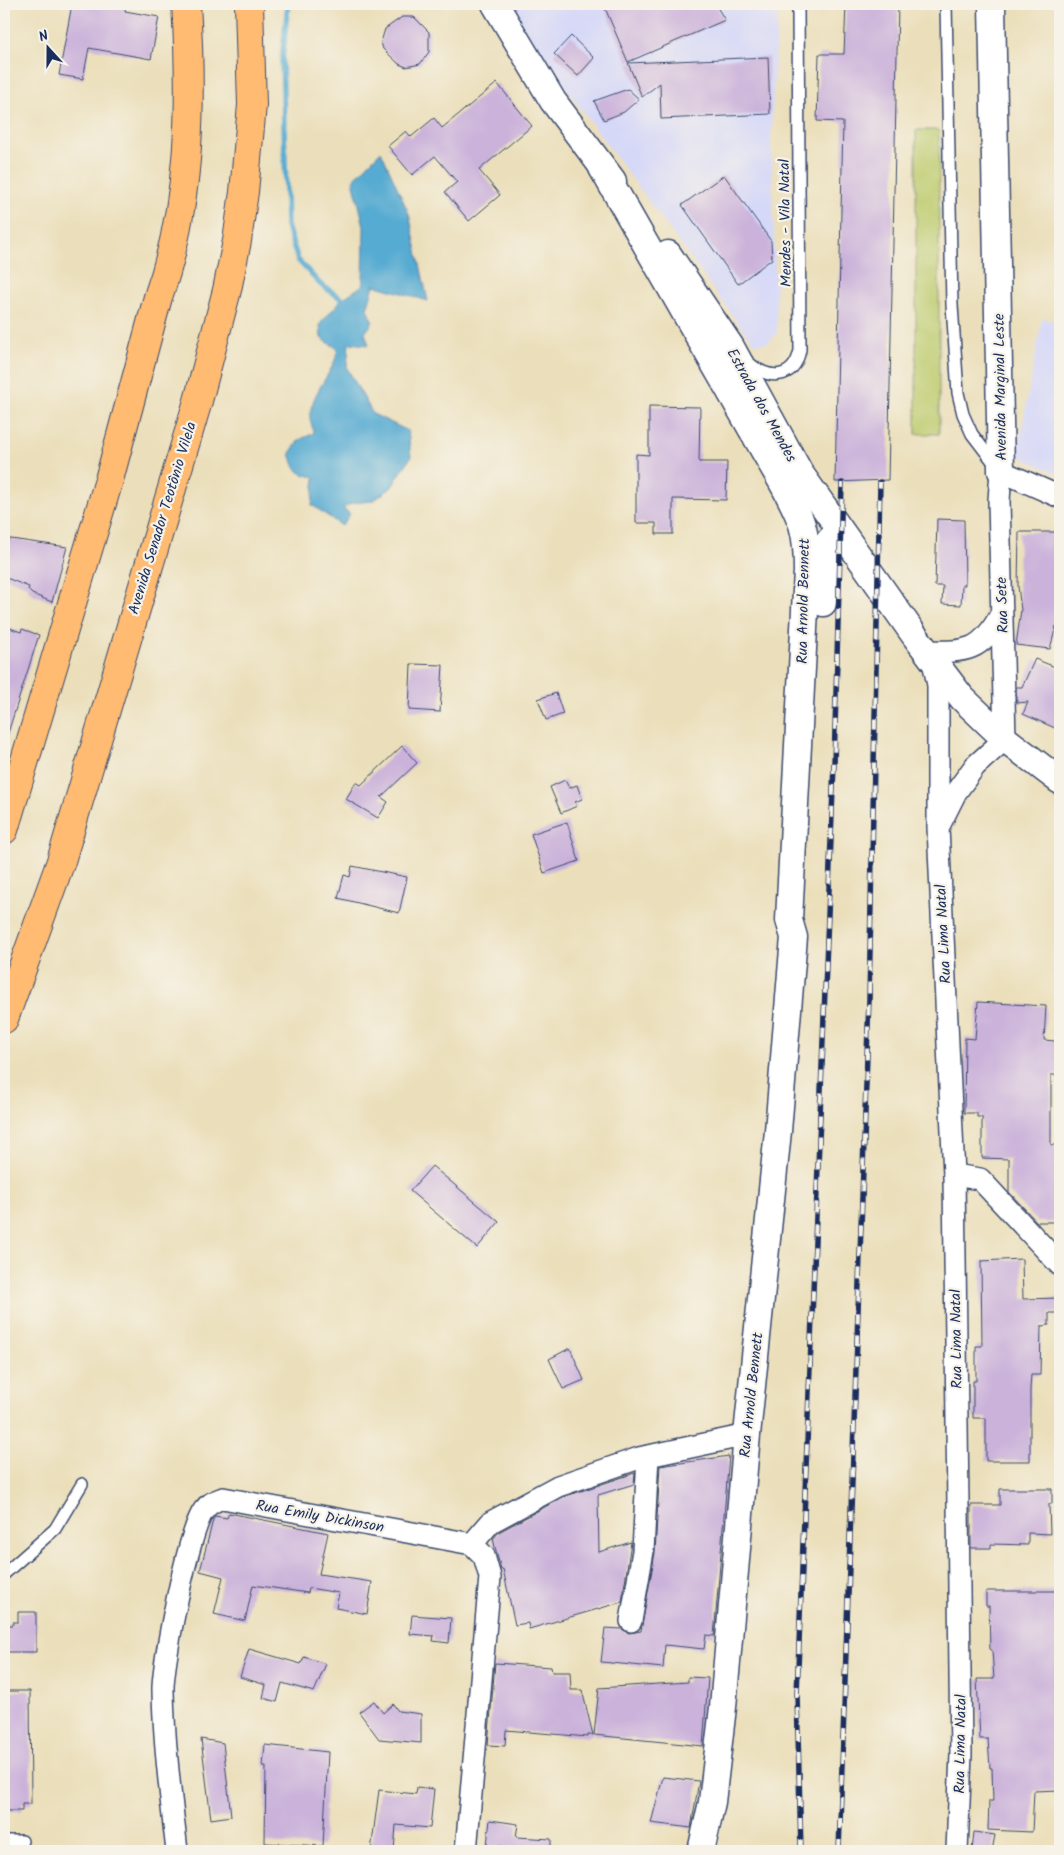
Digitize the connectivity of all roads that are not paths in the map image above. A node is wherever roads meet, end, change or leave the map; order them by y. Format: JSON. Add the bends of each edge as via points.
{"nodes":[{"id":1,"x":186,"y":4,"type":"edge"},
{"id":2,"x":249,"y":4,"type":"edge"},
{"id":3,"x":495,"y":4,"type":"edge"},
{"id":4,"x":798,"y":4,"type":"edge"},
{"id":5,"x":946,"y":4,"type":"edge"},
{"id":6,"x":992,"y":4,"type":"edge"},
{"id":7,"x":602,"y":168,"type":"junction"},
{"id":8,"x":730,"y":347,"type":"junction"},
{"id":9,"x":1001,"y":470,"type":"junction"},
{"id":10,"x":1060,"y":497,"type":"edge"},
{"id":11,"x":843,"y":535,"type":"junction"},
{"id":12,"x":1001,"y":614,"type":"junction"},
{"id":13,"x":930,"y":656,"type":"junction"},
{"id":14,"x":1005,"y":739,"type":"junction"},
{"id":15,"x":1060,"y":781,"type":"edge"},
{"id":16,"x":938,"y":827,"type":"junction"},
{"id":17,"x":4,"y":830,"type":"edge"},
{"id":18,"x":794,"y":937,"type":"junction"},
{"id":19,"x":4,"y":1019,"type":"edge"},
{"id":20,"x":954,"y":1175,"type":"junction"},
{"id":21,"x":1060,"y":1265,"type":"edge"},
{"id":22,"x":747,"y":1435,"type":"junction"},
{"id":23,"x":648,"y":1456,"type":"junction"},
{"id":24,"x":82,"y":1484,"type":"dead end"},
{"id":25,"x":472,"y":1544,"type":"junction"},
{"id":26,"x":4,"y":1574,"type":"edge"},
{"id":27,"x":631,"y":1621,"type":"dead end"},
{"id":28,"x":4,"y":1841,"type":"edge"},
{"id":29,"x":22,"y":1841,"type":"dead end"},
{"id":30,"x":177,"y":1851,"type":"edge"},
{"id":31,"x":466,"y":1851,"type":"edge"},
{"id":32,"x":701,"y":1851,"type":"edge"},
{"id":33,"x":957,"y":1851,"type":"edge"}],
"edges":[{"from":1,"to":17,"type":"main road","via":[[189,61],[186,150],[182,192],[167,272],[109,480]]},
{"from":2,"to":19,"type":"main road","name":"Avenida Senador Teotônio Vilela","via":[[252,105],[244,192],[227,290],[198,401],[61,861]]},
{"from":3,"to":7,"type":"street","name":"Estrada dos Mendes","via":[[553,101]]},
{"from":4,"to":8,"type":"lane","name":"Mendes - Vila Natal","via":[[801,298],[798,356],[787,371],[778,375],[766,374]]},
{"from":5,"to":9,"type":"lane","name":"Avenida Marginal Leste","via":[[952,305],[958,393],[972,434]]},
{"from":6,"to":9,"type":"street","name":"Avenida Marginal Leste"},
{"from":7,"to":8,"type":"street","name":"Estrada dos Mendes","via":[[678,267]]},
{"from":7,"to":18,"type":"street","name":"Rua Arnold Bennett","via":[[783,484],[804,528],[807,571],[789,920]]},
{"from":8,"to":11,"type":"street","name":"Estrada dos Mendes","via":[[800,473]]},
{"from":9,"to":10,"type":"street"},
{"from":9,"to":12,"type":"street","name":"Rua Sete"},
{"from":11,"to":13,"type":"street","name":"Estrada dos Mendes"},
{"from":11,"to":18,"type":"street","name":"Rua Arnold Bennett","via":[[829,541],[826,556],[806,922]]},
{"from":12,"to":13,"type":"street","via":[[989,635],[978,645]]},
{"from":12,"to":14,"type":"street","name":"Rua Sete"},
{"from":13,"to":14,"type":"street","name":"Estrada dos Mendes","via":[[962,698]]},
{"from":13,"to":16,"type":"street","name":"Rua Lima Natal","via":[[938,685]]},
{"from":14,"to":15,"type":"street","name":"Estrada dos Mendes"},
{"from":14,"to":16,"type":"street","name":"Rua Lima Natal","via":[[974,766]]},
{"from":16,"to":20,"type":"street","name":"Rua Lima Natal"},
{"from":18,"to":22,"type":"street","name":"Rua Arnold Bennett"},
{"from":20,"to":21,"type":"street","via":[[980,1179]]},
{"from":20,"to":33,"type":"street","name":"Rua Lima Natal","via":[[961,1754]]},
{"from":22,"to":23,"type":"street"},
{"from":22,"to":32,"type":"street","name":"Rua Arnold Bennett","via":[[722,1716],[712,1802]]},
{"from":23,"to":25,"type":"street","via":[[558,1486],[491,1522]]},
{"from":23,"to":27,"type":"street","via":[[643,1550]]},
{"from":24,"to":26,"type":"lane","via":[[55,1529]]},
{"from":25,"to":30,"type":"street","name":"Rua Emily Dickinson","via":[[223,1498],[203,1511],[192,1538],[165,1662],[162,1691]]},
{"from":25,"to":31,"type":"street","via":[[484,1556],[490,1577]]},
{"from":28,"to":29,"type":"lane"}]}
